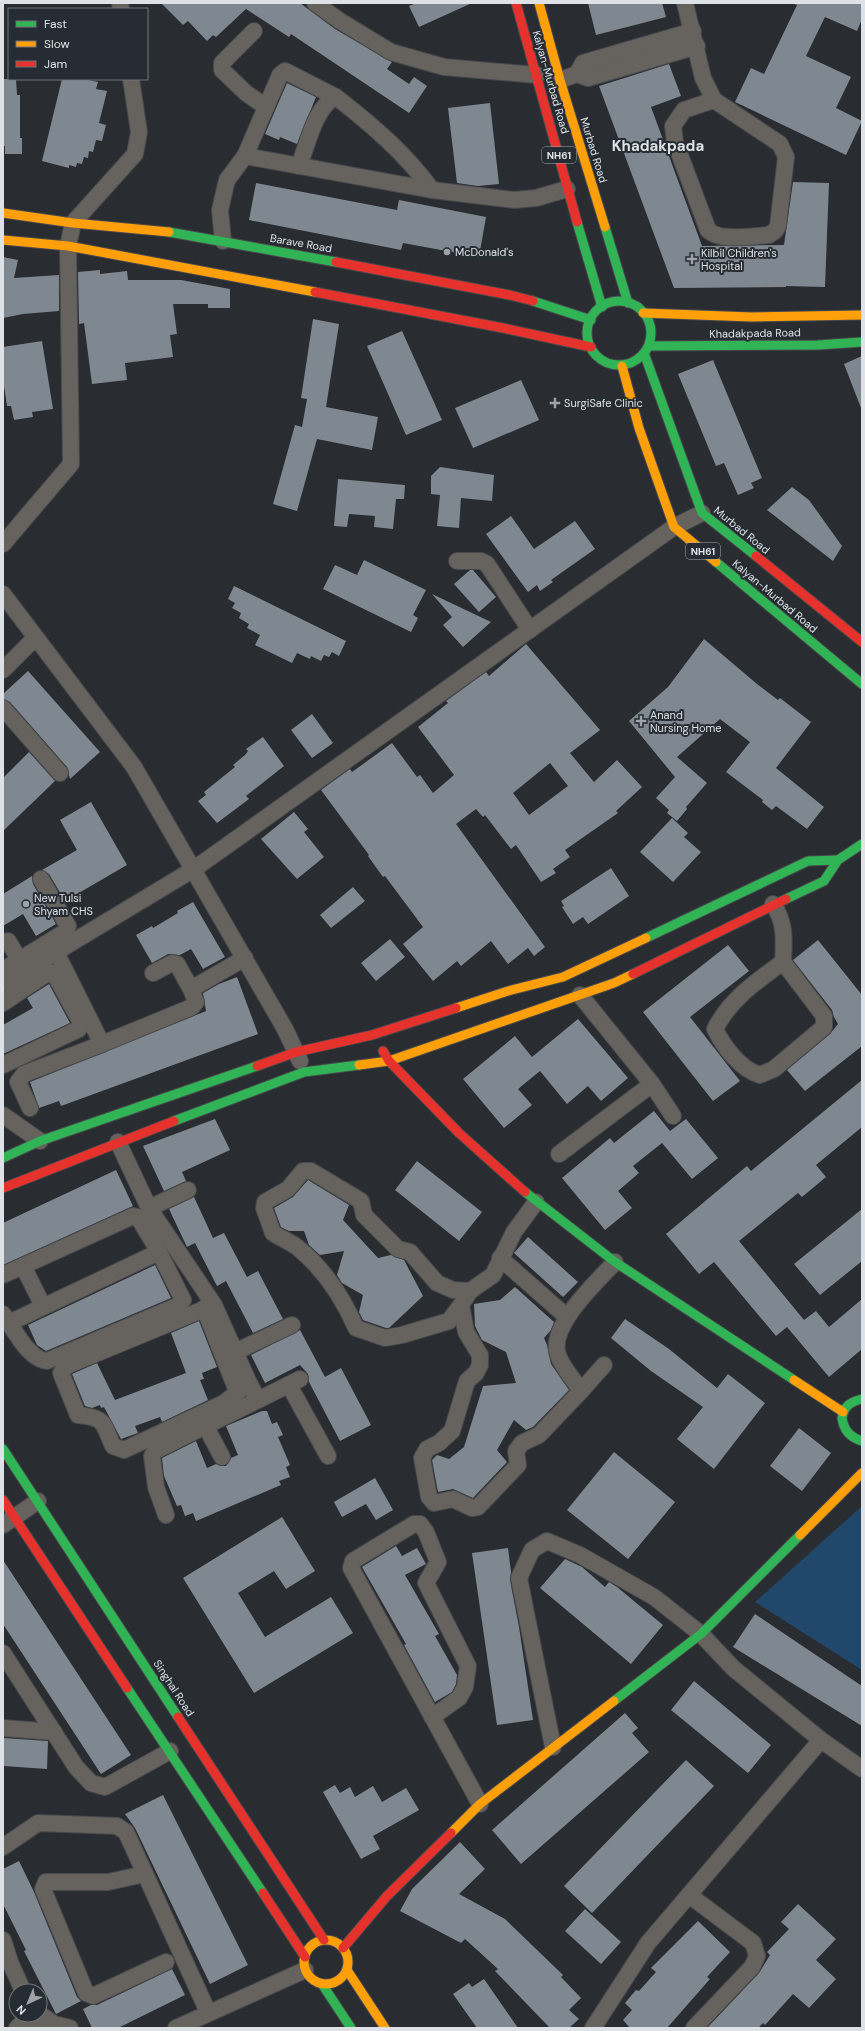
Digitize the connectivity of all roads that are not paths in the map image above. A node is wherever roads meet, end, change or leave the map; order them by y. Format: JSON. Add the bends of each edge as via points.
{"nodes":[{"id":1,"x":315,"y":3,"type":"edge"},
{"id":2,"x":516,"y":3,"type":"edge"},
{"id":3,"x":538,"y":3,"type":"edge"},
{"id":4,"x":686,"y":3,"type":"edge"},
{"id":5,"x":254,"y":31,"type":"dead end"},
{"id":6,"x":695,"y":38,"type":"junction"},
{"id":7,"x":537,"y":75,"type":"junction"},
{"id":8,"x":131,"y":80,"type":"edge"},
{"id":9,"x":560,"y":80,"type":"junction"},
{"id":10,"x":336,"y":97,"type":"junction"},
{"id":11,"x":714,"y":100,"type":"junction"},
{"id":12,"x":266,"y":107,"type":"junction"},
{"id":13,"x":245,"y":156,"type":"junction"},
{"id":14,"x":299,"y":166,"type":"junction"},
{"id":15,"x":567,"y":189,"type":"junction"},
{"id":16,"x":432,"y":190,"type":"junction"},
{"id":17,"x":3,"y":213,"type":"edge"},
{"id":18,"x":73,"y":223,"type":"junction"},
{"id":19,"x":3,"y":240,"type":"edge"},
{"id":20,"x":223,"y":241,"type":"junction"},
{"id":21,"x":68,"y":246,"type":"junction"},
{"id":22,"x":628,"y":303,"type":"junction"},
{"id":23,"x":602,"y":307,"type":"junction"},
{"id":24,"x":643,"y":313,"type":"junction"},
{"id":25,"x":862,"y":315,"type":"edge"},
{"id":26,"x":591,"y":320,"type":"junction"},
{"id":27,"x":862,"y":342,"type":"edge"},
{"id":28,"x":591,"y":347,"type":"junction"},
{"id":29,"x":646,"y":350,"type":"junction"},
{"id":30,"x":622,"y":366,"type":"junction"},
{"id":31,"x":702,"y":512,"type":"junction"},
{"id":32,"x":674,"y":527,"type":"junction"},
{"id":33,"x":3,"y":544,"type":"edge"},
{"id":34,"x":457,"y":561,"type":"dead end"},
{"id":35,"x":3,"y":594,"type":"edge"},
{"id":36,"x":530,"y":630,"type":"junction"},
{"id":37,"x":35,"y":638,"type":"junction"},
{"id":38,"x":862,"y":642,"type":"edge"},
{"id":39,"x":3,"y":670,"type":"edge"},
{"id":40,"x":862,"y":684,"type":"edge"},
{"id":41,"x":3,"y":708,"type":"edge"},
{"id":42,"x":60,"y":773,"type":"dead end"},
{"id":43,"x":862,"y":844,"type":"edge"},
{"id":44,"x":838,"y":860,"type":"junction"},
{"id":45,"x":194,"y":869,"type":"junction"},
{"id":46,"x":41,"y":879,"type":"dead end"},
{"id":47,"x":773,"y":904,"type":"junction"},
{"id":48,"x":8,"y":941,"type":"dead end"},
{"id":49,"x":56,"y":952,"type":"junction"},
{"id":50,"x":245,"y":958,"type":"junction"},
{"id":51,"x":782,"y":962,"type":"junction"},
{"id":52,"x":23,"y":965,"type":"junction"},
{"id":53,"x":3,"y":970,"type":"edge"},
{"id":54,"x":153,"y":973,"type":"dead end"},
{"id":55,"x":3,"y":984,"type":"edge"},
{"id":56,"x":191,"y":989,"type":"junction"},
{"id":57,"x":580,"y":996,"type":"junction"},
{"id":58,"x":3,"y":1003,"type":"edge"},
{"id":59,"x":372,"y":1035,"type":"junction"},
{"id":60,"x":102,"y":1044,"type":"junction"},
{"id":61,"x":296,"y":1052,"type":"junction"},
{"id":62,"x":389,"y":1061,"type":"junction"},
{"id":63,"x":3,"y":1065,"type":"edge"},
{"id":64,"x":304,"y":1072,"type":"junction"},
{"id":65,"x":652,"y":1084,"type":"junction"},
{"id":66,"x":30,"y":1108,"type":"dead end"},
{"id":67,"x":3,"y":1116,"type":"edge"},
{"id":68,"x":673,"y":1116,"type":"dead end"},
{"id":69,"x":40,"y":1141,"type":"junction"},
{"id":70,"x":118,"y":1142,"type":"junction"},
{"id":71,"x":558,"y":1154,"type":"dead end"},
{"id":72,"x":3,"y":1158,"type":"edge"},
{"id":73,"x":3,"y":1188,"type":"edge"},
{"id":74,"x":188,"y":1190,"type":"dead end"},
{"id":75,"x":536,"y":1202,"type":"junction"},
{"id":76,"x":149,"y":1208,"type":"junction"},
{"id":77,"x":154,"y":1228,"type":"junction"},
{"id":78,"x":159,"y":1252,"type":"junction"},
{"id":79,"x":500,"y":1258,"type":"junction"},
{"id":80,"x":615,"y":1262,"type":"junction"},
{"id":81,"x":23,"y":1266,"type":"junction"},
{"id":82,"x":3,"y":1275,"type":"edge"},
{"id":83,"x":470,"y":1292,"type":"junction"},
{"id":84,"x":461,"y":1305,"type":"junction"},
{"id":85,"x":43,"y":1306,"type":"junction"},
{"id":86,"x":209,"y":1306,"type":"junction"},
{"id":87,"x":567,"y":1317,"type":"junction"},
{"id":88,"x":6,"y":1318,"type":"edge"},
{"id":89,"x":292,"y":1325,"type":"dead end"},
{"id":90,"x":235,"y":1352,"type":"junction"},
{"id":91,"x":604,"y":1366,"type":"dead end"},
{"id":92,"x":243,"y":1387,"type":"junction"},
{"id":93,"x":581,"y":1391,"type":"junction"},
{"id":94,"x":862,"y":1398,"type":"edge"},
{"id":95,"x":258,"y":1400,"type":"junction"},
{"id":96,"x":843,"y":1412,"type":"junction"},
{"id":97,"x":206,"y":1427,"type":"junction"},
{"id":98,"x":862,"y":1441,"type":"edge"},
{"id":99,"x":3,"y":1449,"type":"edge"},
{"id":100,"x":328,"y":1456,"type":"dead end"},
{"id":101,"x":222,"y":1457,"type":"dead end"},
{"id":102,"x":862,"y":1473,"type":"edge"},
{"id":103,"x":3,"y":1500,"type":"edge"},
{"id":104,"x":38,"y":1501,"type":"junction"},
{"id":105,"x":166,"y":1515,"type":"dead end"},
{"id":106,"x":8,"y":1520,"type":"edge"},
{"id":107,"x":701,"y":1634,"type":"junction"},
{"id":108,"x":3,"y":1653,"type":"edge"},
{"id":109,"x":432,"y":1717,"type":"junction"},
{"id":110,"x":3,"y":1728,"type":"edge"},
{"id":111,"x":54,"y":1732,"type":"junction"},
{"id":112,"x":821,"y":1740,"type":"junction"},
{"id":113,"x":553,"y":1748,"type":"junction"},
{"id":114,"x":170,"y":1751,"type":"junction"},
{"id":115,"x":862,"y":1769,"type":"edge"},
{"id":116,"x":480,"y":1804,"type":"junction"},
{"id":117,"x":3,"y":1847,"type":"edge"},
{"id":118,"x":145,"y":1874,"type":"junction"},
{"id":119,"x":689,"y":1895,"type":"junction"},
{"id":120,"x":3,"y":1940,"type":"edge"},
{"id":121,"x":324,"y":1940,"type":"junction"},
{"id":122,"x":343,"y":1948,"type":"junction"},
{"id":123,"x":166,"y":1962,"type":"dead end"},
{"id":124,"x":305,"y":1964,"type":"junction"},
{"id":125,"x":347,"y":1970,"type":"junction"},
{"id":126,"x":19,"y":1983,"type":"edge"},
{"id":127,"x":322,"y":1984,"type":"junction"},
{"id":128,"x":208,"y":2012,"type":"junction"},
{"id":129,"x":48,"y":2020,"type":"edge"},
{"id":130,"x":17,"y":2028,"type":"edge"},
{"id":131,"x":38,"y":2028,"type":"edge"},
{"id":132,"x":70,"y":2028,"type":"edge"},
{"id":133,"x":176,"y":2028,"type":"edge"},
{"id":134,"x":352,"y":2028,"type":"edge"},
{"id":135,"x":385,"y":2028,"type":"edge"},
{"id":136,"x":593,"y":2028,"type":"edge"},
{"id":137,"x":694,"y":2028,"type":"edge"}],
"edges":[{"from":1,"to":7,"type":"street","via":[[391,52],[444,67]]},
{"from":2,"to":7,"type":"main road","name":"Kalyan-Murbad Road","number":"NH61"},
{"from":3,"to":9,"type":"main road","name":"Murbad Road","number":"NH61"},
{"from":4,"to":6,"type":"street"},
{"from":5,"to":12,"type":"street","via":[[222,63],[222,70],[246,93]]},
{"from":6,"to":9,"type":"street","via":[[583,63],[577,74]]},
{"from":6,"to":11,"type":"street","via":[[703,78]]},
{"from":7,"to":15,"type":"main road","name":"Kalyan-Murbad Road","number":"NH61"},
{"from":8,"to":18,"type":"street","via":[[139,132],[135,154]]},
{"from":9,"to":22,"type":"main road","name":"Murbad Road","number":"NH61"},
{"from":10,"to":12,"type":"street","via":[[286,71],[280,75]]},
{"from":10,"to":14,"type":"street","via":[[328,101],[319,112]]},
{"from":10,"to":16,"type":"street","via":[[374,127],[416,168]]},
{"from":11,"to":11,"type":"street","via":[[780,144],[786,157],[778,226],[769,235],[721,237],[713,235],[708,230],[675,142],[673,126],[684,110]]},
{"from":12,"to":13,"type":"street"},
{"from":13,"to":14,"type":"street"},
{"from":13,"to":20,"type":"street","via":[[227,180],[220,210]]},
{"from":14,"to":16,"type":"street"},
{"from":15,"to":16,"type":"street","via":[[536,198],[514,200]]},
{"from":15,"to":23,"type":"main road","name":"Kalyan-Murbad Road","number":"NH61"},
{"from":17,"to":18,"type":"main road","name":"Barave Road"},
{"from":18,"to":20,"type":"main road","name":"Barave Road","via":[[177,233]]},
{"from":18,"to":21,"type":"street"},
{"from":19,"to":21,"type":"main road"},
{"from":20,"to":26,"type":"main road","name":"Barave Road","via":[[510,295]]},
{"from":21,"to":28,"type":"main road"},
{"from":21,"to":33,"type":"street","via":[[71,464]]},
{"from":22,"to":23,"type":"main road","via":[[615,302]]},
{"from":22,"to":24,"type":"main road"},
{"from":23,"to":26,"type":"main road"},
{"from":24,"to":25,"type":"main road","via":[[815,321]]},
{"from":24,"to":29,"type":"main road","via":[[651,328]]},
{"from":26,"to":28,"type":"main road","via":[[588,334]]},
{"from":27,"to":29,"type":"main road","name":"Khadakpada Road","via":[[837,340]]},
{"from":28,"to":30,"type":"main road","via":[[603,360]]},
{"from":29,"to":30,"type":"main road","via":[[638,359]]},
{"from":29,"to":31,"type":"main road","name":"Murbad Road"},
{"from":30,"to":32,"type":"main road","via":[[639,428]]},
{"from":31,"to":32,"type":"street"},
{"from":31,"to":38,"type":"main road","name":"Murbad Road","number":"NH61"},
{"from":32,"to":36,"type":"street"},
{"from":32,"to":40,"type":"main road","name":"Kalyan-Murbad Road","number":"NH61"},
{"from":34,"to":36,"type":"street","via":[[481,561],[487,564]]},
{"from":35,"to":37,"type":"street"},
{"from":36,"to":45,"type":"street"},
{"from":37,"to":39,"type":"street"},
{"from":37,"to":45,"type":"street","via":[[134,767]]},
{"from":41,"to":42,"type":"street"},
{"from":43,"to":44,"type":"main road"},
{"from":44,"to":47,"type":"main road","via":[[824,881]]},
{"from":44,"to":59,"type":"main road","via":[[808,861],[563,977],[508,991]]},
{"from":45,"to":49,"type":"street"},
{"from":45,"to":50,"type":"street"},
{"from":46,"to":52,"type":"street","via":[[68,926],[65,932]]},
{"from":47,"to":51,"type":"street","via":[[781,916],[784,940]]},
{"from":47,"to":57,"type":"main road","via":[[614,983]]},
{"from":48,"to":52,"type":"street"},
{"from":49,"to":52,"type":"street"},
{"from":49,"to":60,"type":"street"},
{"from":50,"to":56,"type":"street"},
{"from":50,"to":61,"type":"street","via":[[286,1029]]},
{"from":51,"to":51,"type":"street","via":[[824,1016],[824,1027],[774,1069],[760,1076],[749,1072],[720,1040],[715,1029],[723,1014],[746,989]]},
{"from":52,"to":53,"type":"street"},
{"from":52,"to":55,"type":"street"},
{"from":54,"to":56,"type":"street","via":[[172,963],[177,964]]},
{"from":56,"to":60,"type":"street","via":[[196,1002],[192,1007]]},
{"from":57,"to":62,"type":"main road"},
{"from":57,"to":65,"type":"street"},
{"from":58,"to":63,"type":"street","via":[[49,972],[55,975],[80,1023],[79,1029]]},
{"from":59,"to":61,"type":"main road"},
{"from":59,"to":62,"type":"main road"},
{"from":60,"to":66,"type":"street","via":[[24,1074],[18,1082]]},
{"from":61,"to":64,"type":"street"},
{"from":61,"to":69,"type":"main road"},
{"from":62,"to":64,"type":"main road"},
{"from":62,"to":75,"type":"main road","via":[[459,1133]]},
{"from":64,"to":70,"type":"main road"},
{"from":65,"to":68,"type":"street"},
{"from":65,"to":71,"type":"street"},
{"from":67,"to":69,"type":"street"},
{"from":69,"to":72,"type":"main road"},
{"from":70,"to":73,"type":"main road"},
{"from":70,"to":76,"type":"street"},
{"from":74,"to":76,"type":"street"},
{"from":75,"to":79,"type":"street","via":[[514,1232]]},
{"from":75,"to":80,"type":"main road"},
{"from":76,"to":77,"type":"street"},
{"from":77,"to":78,"type":"street"},
{"from":77,"to":81,"type":"street","via":[[133,1216]]},
{"from":77,"to":86,"type":"street"},
{"from":78,"to":85,"type":"street"},
{"from":78,"to":88,"type":"street","via":[[183,1300],[179,1305],[47,1361],[41,1360],[29,1350]]},
{"from":79,"to":83,"type":"street","via":[[492,1275]]},
{"from":79,"to":87,"type":"street"},
{"from":80,"to":87,"type":"street"},
{"from":80,"to":96,"type":"main road"},
{"from":81,"to":82,"type":"street"},
{"from":81,"to":85,"type":"street"},
{"from":83,"to":84,"type":"street"},
{"from":83,"to":84,"type":"street","via":[[453,1290],[437,1283],[410,1252],[398,1249],[364,1215],[361,1201],[311,1171],[303,1171],[288,1189],[265,1202],[264,1208],[273,1233],[297,1247],[318,1270],[347,1308],[356,1328],[385,1338],[402,1335],[449,1321]]},
{"from":84,"to":93,"type":"street","via":[[466,1332],[480,1355],[480,1365],[476,1373],[467,1380],[465,1394],[452,1431],[439,1443],[427,1449],[422,1458],[429,1497],[434,1503],[453,1499],[472,1508],[478,1507],[518,1465],[516,1451],[522,1443],[539,1435]]},
{"from":85,"to":88,"type":"street"},
{"from":86,"to":90,"type":"street"},
{"from":86,"to":92,"type":"street"},
{"from":86,"to":92,"type":"street","via":[[66,1366],[61,1373],[78,1415],[95,1416],[102,1422],[113,1446],[124,1450],[224,1403]]},
{"from":87,"to":93,"type":"street","via":[[555,1342],[558,1356]]},
{"from":89,"to":90,"type":"street"},
{"from":90,"to":92,"type":"street"},
{"from":91,"to":93,"type":"street"},
{"from":92,"to":95,"type":"street"},
{"from":94,"to":96,"type":"main road","via":[[852,1401]]},
{"from":95,"to":97,"type":"street"},
{"from":95,"to":100,"type":"street","via":[[294,1382]]},
{"from":96,"to":98,"type":"main road","via":[[842,1425],[845,1431]]},
{"from":97,"to":101,"type":"street"},
{"from":97,"to":105,"type":"street","via":[[155,1452],[152,1456],[156,1486]]},
{"from":99,"to":104,"type":"main road","name":"Singhal Road"},
{"from":102,"to":107,"type":"main road"},
{"from":103,"to":106,"type":"main road"},
{"from":104,"to":106,"type":"street"},
{"from":104,"to":121,"type":"main road","name":"Singhal Road"},
{"from":106,"to":114,"type":"main road"},
{"from":107,"to":112,"type":"street","via":[[732,1668]]},
{"from":107,"to":113,"type":"main road"},
{"from":107,"to":113,"type":"street","via":[[654,1597],[580,1555],[547,1541],[532,1550],[519,1578]]},
{"from":108,"to":111,"type":"street"},
{"from":109,"to":109,"type":"street","via":[[351,1568],[353,1561],[414,1524],[420,1524],[426,1532],[438,1562],[426,1583],[468,1666],[465,1687],[458,1698]]},
{"from":109,"to":116,"type":"street"},
{"from":110,"to":111,"type":"street"},
{"from":111,"to":114,"type":"street","via":[[76,1767],[91,1783],[105,1787]]},
{"from":112,"to":115,"type":"street"},
{"from":112,"to":119,"type":"street"},
{"from":113,"to":116,"type":"main road"},
{"from":114,"to":124,"type":"main road"},
{"from":116,"to":122,"type":"main road","via":[[387,1896]]},
{"from":117,"to":118,"type":"street","via":[[38,1823],[117,1826],[126,1832]]},
{"from":118,"to":123,"type":"street","via":[[108,1882],[46,1882],[43,1889],[86,1993],[93,1996]]},
{"from":118,"to":128,"type":"street"},
{"from":119,"to":136,"type":"street","via":[[648,1943]]},
{"from":119,"to":137,"type":"street","via":[[753,1943],[757,1956],[752,1967]]},
{"from":120,"to":126,"type":"street"},
{"from":121,"to":122,"type":"main road"},
{"from":121,"to":124,"type":"main road","via":[[312,1946]]},
{"from":122,"to":125,"type":"main road","via":[[347,1955]]},
{"from":124,"to":127,"type":"main road","via":[[309,1977]]},
{"from":124,"to":128,"type":"street"},
{"from":125,"to":127,"type":"main road","via":[[337,1982]]},
{"from":125,"to":135,"type":"main road"},
{"from":127,"to":134,"type":"main road"},
{"from":128,"to":133,"type":"street"},
{"from":129,"to":132,"type":"street"},
{"from":130,"to":131,"type":"street","via":[[23,2022]]}]}
